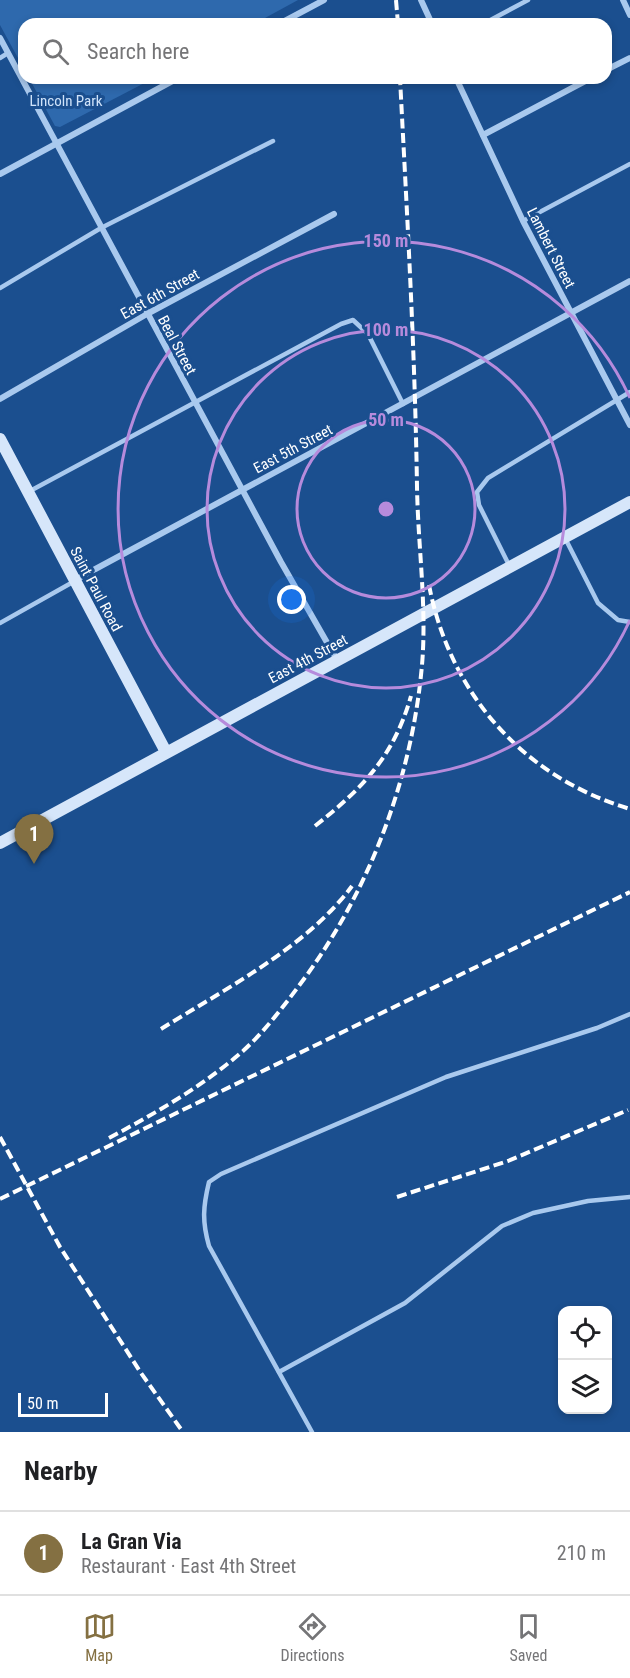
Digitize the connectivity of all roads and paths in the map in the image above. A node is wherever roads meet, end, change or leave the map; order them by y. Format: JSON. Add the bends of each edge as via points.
{"nodes":[{"id":1,"x":324,"y":0,"type":"edge"},
{"id":2,"x":420,"y":0,"type":"edge"},
{"id":3,"x":528,"y":0,"type":"edge"},
{"id":4,"x":623,"y":0,"type":"edge"},
{"id":5,"x":630,"y":15,"type":"edge"},
{"id":6,"x":290,"y":18,"type":"edge"},
{"id":7,"x":429,"y":18,"type":"edge"},
{"id":8,"x":494,"y":18,"type":"edge"},
{"id":9,"x":0,"y":38,"type":"edge"},
{"id":10,"x":8,"y":53,"type":"junction"},
{"id":11,"x":0,"y":58,"type":"edge"},
{"id":12,"x":630,"y":58,"type":"edge"},
{"id":13,"x":612,"y":67,"type":"edge"},
{"id":14,"x":18,"y":72,"type":"edge"},
{"id":15,"x":24,"y":84,"type":"edge"},
{"id":16,"x":167,"y":84,"type":"edge"},
{"id":17,"x":459,"y":84,"type":"edge"},
{"id":18,"x":580,"y":84,"type":"edge"},
{"id":19,"x":483,"y":135,"type":"junction"},
{"id":20,"x":273,"y":141,"type":"dead end"},
{"id":21,"x":55,"y":144,"type":"junction"},
{"id":22,"x":630,"y":165,"type":"edge"},
{"id":23,"x":0,"y":174,"type":"edge"},
{"id":24,"x":334,"y":214,"type":"dead end"},
{"id":25,"x":523,"y":221,"type":"junction"},
{"id":26,"x":100,"y":228,"type":"junction"},
{"id":27,"x":630,"y":281,"type":"edge"},
{"id":28,"x":0,"y":288,"type":"edge"},
{"id":29,"x":571,"y":313,"type":"junction"},
{"id":30,"x":147,"y":314,"type":"junction"},
{"id":31,"x":630,"y":392,"type":"edge"},
{"id":32,"x":0,"y":399,"type":"edge"},
{"id":33,"x":616,"y":399,"type":"junction"},
{"id":34,"x":194,"y":402,"type":"junction"},
{"id":35,"x":403,"y":404,"type":"junction"},
{"id":36,"x":630,"y":426,"type":"edge"},
{"id":37,"x":0,"y":439,"type":"edge"},
{"id":38,"x":242,"y":490,"type":"junction"},
{"id":39,"x":28,"y":492,"type":"junction"},
{"id":40,"x":630,"y":502,"type":"edge"},
{"id":41,"x":565,"y":537,"type":"junction"},
{"id":42,"x":510,"y":567,"type":"junction"},
{"id":43,"x":75,"y":580,"type":"junction"},
{"id":44,"x":630,"y":622,"type":"edge"},
{"id":45,"x":0,"y":623,"type":"edge"},
{"id":46,"x":337,"y":660,"type":"junction"},
{"id":47,"x":166,"y":752,"type":"junction"},
{"id":48,"x":0,"y":843,"type":"edge"},
{"id":49,"x":630,"y":1014,"type":"edge"},
{"id":50,"x":630,"y":1197,"type":"edge"},
{"id":51,"x":279,"y":1372,"type":"junction"},
{"id":52,"x":312,"y":1432,"type":"edge"}],
"edges":[{"from":1,"to":6,"type":"street"},
{"from":2,"to":7,"type":"street"},
{"from":3,"to":8,"type":"lane"},
{"from":4,"to":5,"type":"street"},
{"from":9,"to":10,"type":"street","name":"Beal Street"},
{"from":10,"to":11,"type":"lane"},
{"from":10,"to":14,"type":"street","name":"Beal Street"},
{"from":12,"to":13,"type":"street"},
{"from":15,"to":21,"type":"street","name":"Beal Street"},
{"from":16,"to":21,"type":"street"},
{"from":17,"to":19,"type":"street","name":"Lambert Street"},
{"from":18,"to":19,"type":"street"},
{"from":19,"to":25,"type":"street","name":"Lambert Street"},
{"from":20,"to":26,"type":"lane"},
{"from":21,"to":23,"type":"street"},
{"from":21,"to":26,"type":"street","name":"Beal Street"},
{"from":22,"to":25,"type":"lane"},
{"from":24,"to":30,"type":"street","name":"East 6th Street"},
{"from":25,"to":29,"type":"street","name":"Lambert Street"},
{"from":26,"to":28,"type":"lane"},
{"from":26,"to":30,"type":"street","name":"Beal Street"},
{"from":27,"to":29,"type":"street","name":"East 5th Street"},
{"from":29,"to":33,"type":"street","name":"Lambert Street"},
{"from":29,"to":35,"type":"street","name":"East 5th Street"},
{"from":30,"to":32,"type":"street","name":"East 6th Street"},
{"from":30,"to":34,"type":"street","name":"Beal Street"},
{"from":31,"to":33,"type":"lane"},
{"from":33,"to":36,"type":"street","name":"Lambert Street"},
{"from":33,"to":42,"type":"lane","via":[[488,478],[477,492],[479,505]]},
{"from":34,"to":35,"type":"lane","via":[[353,320],[368,334]]},
{"from":34,"to":38,"type":"street","name":"Beal Street"},
{"from":34,"to":39,"type":"lane"},
{"from":35,"to":38,"type":"street","name":"East 5th Street"},
{"from":37,"to":39,"type":"main road","name":"Saint Paul Road"},
{"from":38,"to":43,"type":"street","name":"East 5th Street"},
{"from":38,"to":46,"type":"street","name":"Beal Street"},
{"from":39,"to":43,"type":"main road","name":"Saint Paul Road"},
{"from":40,"to":41,"type":"main road","name":"East 4th Street"},
{"from":41,"to":42,"type":"main road","name":"East 4th Street"},
{"from":41,"to":44,"type":"lane","via":[[598,603],[618,620]]},
{"from":42,"to":46,"type":"main road","name":"East 4th Street"},
{"from":43,"to":45,"type":"lane","name":"East 5th Street"},
{"from":43,"to":47,"type":"main road","name":"Saint Paul Road"},
{"from":46,"to":47,"type":"main road","name":"East 4th Street"},
{"from":47,"to":48,"type":"main road","name":"East 4th Street"},
{"from":49,"to":51,"type":"lane","via":[[425,1086],[209,1182],[203,1211],[209,1246]]},
{"from":50,"to":51,"type":"lane","via":[[533,1213],[502,1226],[405,1303]]},
{"from":51,"to":52,"type":"lane"}]}
